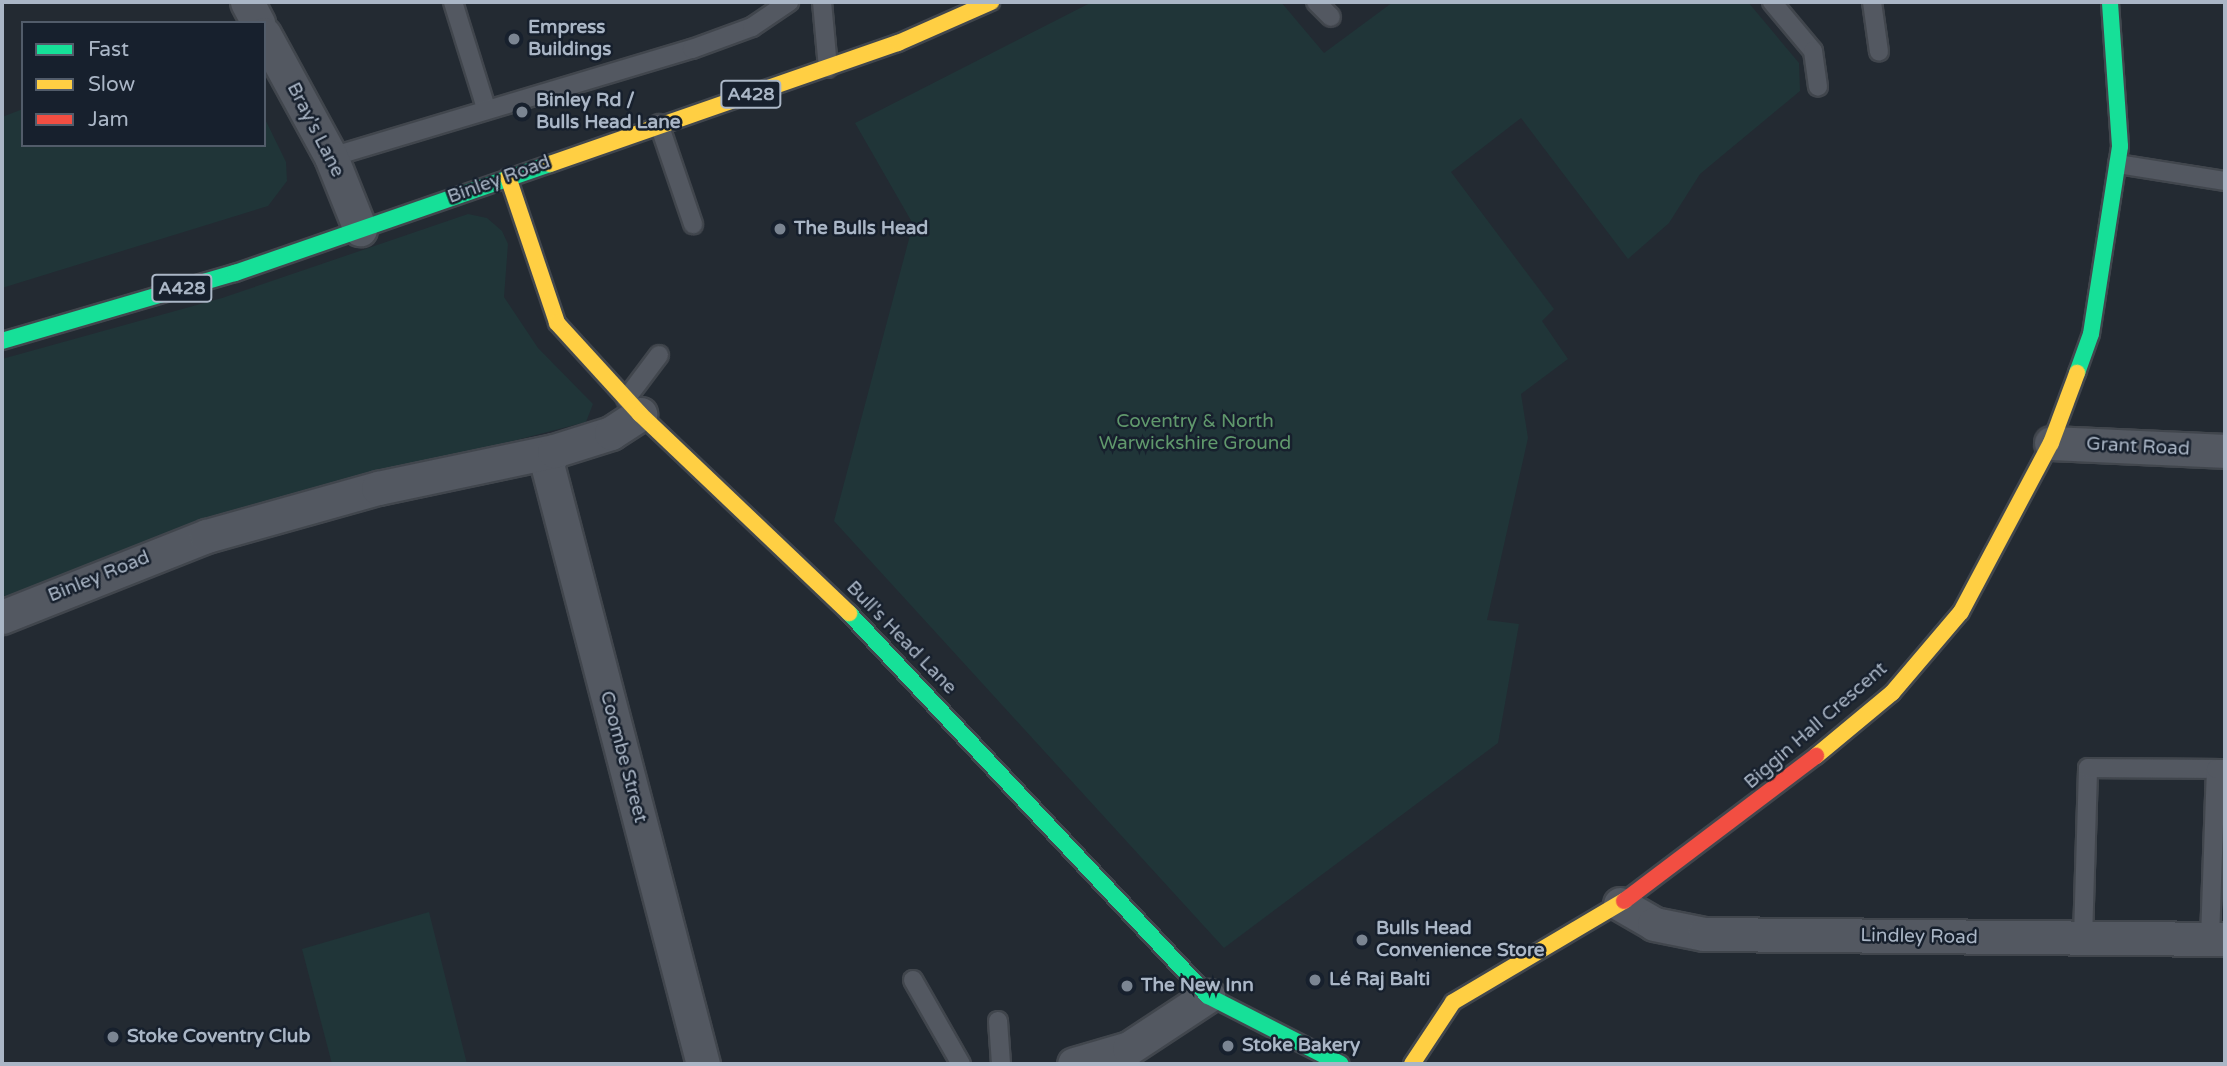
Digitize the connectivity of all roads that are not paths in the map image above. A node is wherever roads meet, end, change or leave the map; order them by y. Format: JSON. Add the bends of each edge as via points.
{"nodes":[{"id":1,"x":247,"y":2,"type":"edge"},
{"id":2,"x":453,"y":2,"type":"edge"},
{"id":3,"x":789,"y":2,"type":"edge"},
{"id":4,"x":821,"y":2,"type":"edge"},
{"id":5,"x":990,"y":2,"type":"edge"},
{"id":6,"x":1316,"y":2,"type":"edge"},
{"id":7,"x":1772,"y":2,"type":"edge"},
{"id":8,"x":1872,"y":2,"type":"edge"},
{"id":9,"x":2110,"y":2,"type":"edge"},
{"id":10,"x":1331,"y":17,"type":"dead end"},
{"id":11,"x":257,"y":21,"type":"edge"},
{"id":12,"x":266,"y":38,"type":"edge"},
{"id":13,"x":1879,"y":51,"type":"dead end"},
{"id":14,"x":828,"y":68,"type":"junction"},
{"id":15,"x":1818,"y":87,"type":"dead end"},
{"id":16,"x":486,"y":108,"type":"junction"},
{"id":17,"x":659,"y":124,"type":"junction"},
{"id":18,"x":331,"y":157,"type":"junction"},
{"id":19,"x":2118,"y":164,"type":"junction"},
{"id":20,"x":508,"y":177,"type":"junction"},
{"id":21,"x":2225,"y":181,"type":"edge"},
{"id":22,"x":693,"y":224,"type":"dead end"},
{"id":23,"x":360,"y":229,"type":"junction"},
{"id":24,"x":2,"y":341,"type":"edge"},
{"id":25,"x":659,"y":355,"type":"dead end"},
{"id":26,"x":633,"y":407,"type":"junction"},
{"id":27,"x":2051,"y":443,"type":"junction"},
{"id":28,"x":554,"y":451,"type":"junction"},
{"id":29,"x":2225,"y":452,"type":"edge"},
{"id":30,"x":2,"y":617,"type":"edge"},
{"id":31,"x":2221,"y":769,"type":"edge"},
{"id":32,"x":1620,"y":904,"type":"junction"},
{"id":33,"x":2083,"y":939,"type":"junction"},
{"id":34,"x":2217,"y":939,"type":"edge"},
{"id":35,"x":913,"y":980,"type":"dead end"},
{"id":36,"x":1208,"y":996,"type":"junction"},
{"id":37,"x":998,"y":1021,"type":"dead end"},
{"id":38,"x":703,"y":1064,"type":"edge"},
{"id":39,"x":961,"y":1064,"type":"edge"},
{"id":40,"x":1001,"y":1064,"type":"edge"},
{"id":41,"x":1074,"y":1064,"type":"edge"},
{"id":42,"x":1341,"y":1064,"type":"edge"},
{"id":43,"x":1412,"y":1064,"type":"edge"}],
"edges":[{"from":1,"to":11,"type":"street"},
{"from":2,"to":16,"type":"lane"},
{"from":3,"to":16,"type":"lane","via":[[752,27],[692,49]]},
{"from":4,"to":14,"type":"lane"},
{"from":5,"to":14,"type":"street","name":"Binley Road","number":"A428"},
{"from":6,"to":10,"type":"lane"},
{"from":7,"to":15,"type":"lane","via":[[1813,51]]},
{"from":8,"to":13,"type":"lane"},
{"from":9,"to":19,"type":"street","name":"Biggin Hall Crescent"},
{"from":12,"to":18,"type":"street","name":"Bray's Lane"},
{"from":14,"to":17,"type":"street","name":"Binley Road","number":"A428"},
{"from":16,"to":18,"type":"lane"},
{"from":17,"to":20,"type":"street","name":"Binley Road","number":"A428"},
{"from":17,"to":22,"type":"lane"},
{"from":18,"to":23,"type":"street","name":"Bray's Lane"},
{"from":19,"to":21,"type":"lane"},
{"from":19,"to":27,"type":"street","name":"Biggin Hall Crescent","via":[[2091,334]]},
{"from":20,"to":23,"type":"street","name":"Binley Road","number":"A428"},
{"from":20,"to":26,"type":"street","name":"Bull's Head Lane","via":[[547,303]]},
{"from":23,"to":24,"type":"street","name":"Binley Road","number":"A428"},
{"from":25,"to":26,"type":"lane"},
{"from":26,"to":28,"type":"street","name":"Binley Road","via":[[611,433]]},
{"from":26,"to":36,"type":"street","name":"Bull's Head Lane","via":[[839,602]]},
{"from":27,"to":29,"type":"street","name":"Grant Road"},
{"from":27,"to":32,"type":"street","name":"Biggin Hall Crescent","via":[[1961,612],[1892,693],[1735,822]]},
{"from":28,"to":30,"type":"street","name":"Binley Road","via":[[378,488],[206,536]]},
{"from":28,"to":38,"type":"street","name":"Coombe Street","via":[[547,464]]},
{"from":31,"to":33,"type":"lane","via":[[2088,768]]},
{"from":31,"to":34,"type":"lane"},
{"from":32,"to":33,"type":"street","name":"Lindley Road","via":[[1654,924],[1704,934]]},
{"from":32,"to":43,"type":"street","name":"Biggin Hall Crescent","via":[[1453,1002]]},
{"from":33,"to":34,"type":"street","name":"Lindley Road"},
{"from":35,"to":39,"type":"lane"},
{"from":36,"to":41,"type":"street","via":[[1129,1048]]},
{"from":36,"to":42,"type":"street","name":"Bull's Head Lane"},
{"from":37,"to":40,"type":"lane"}]}
